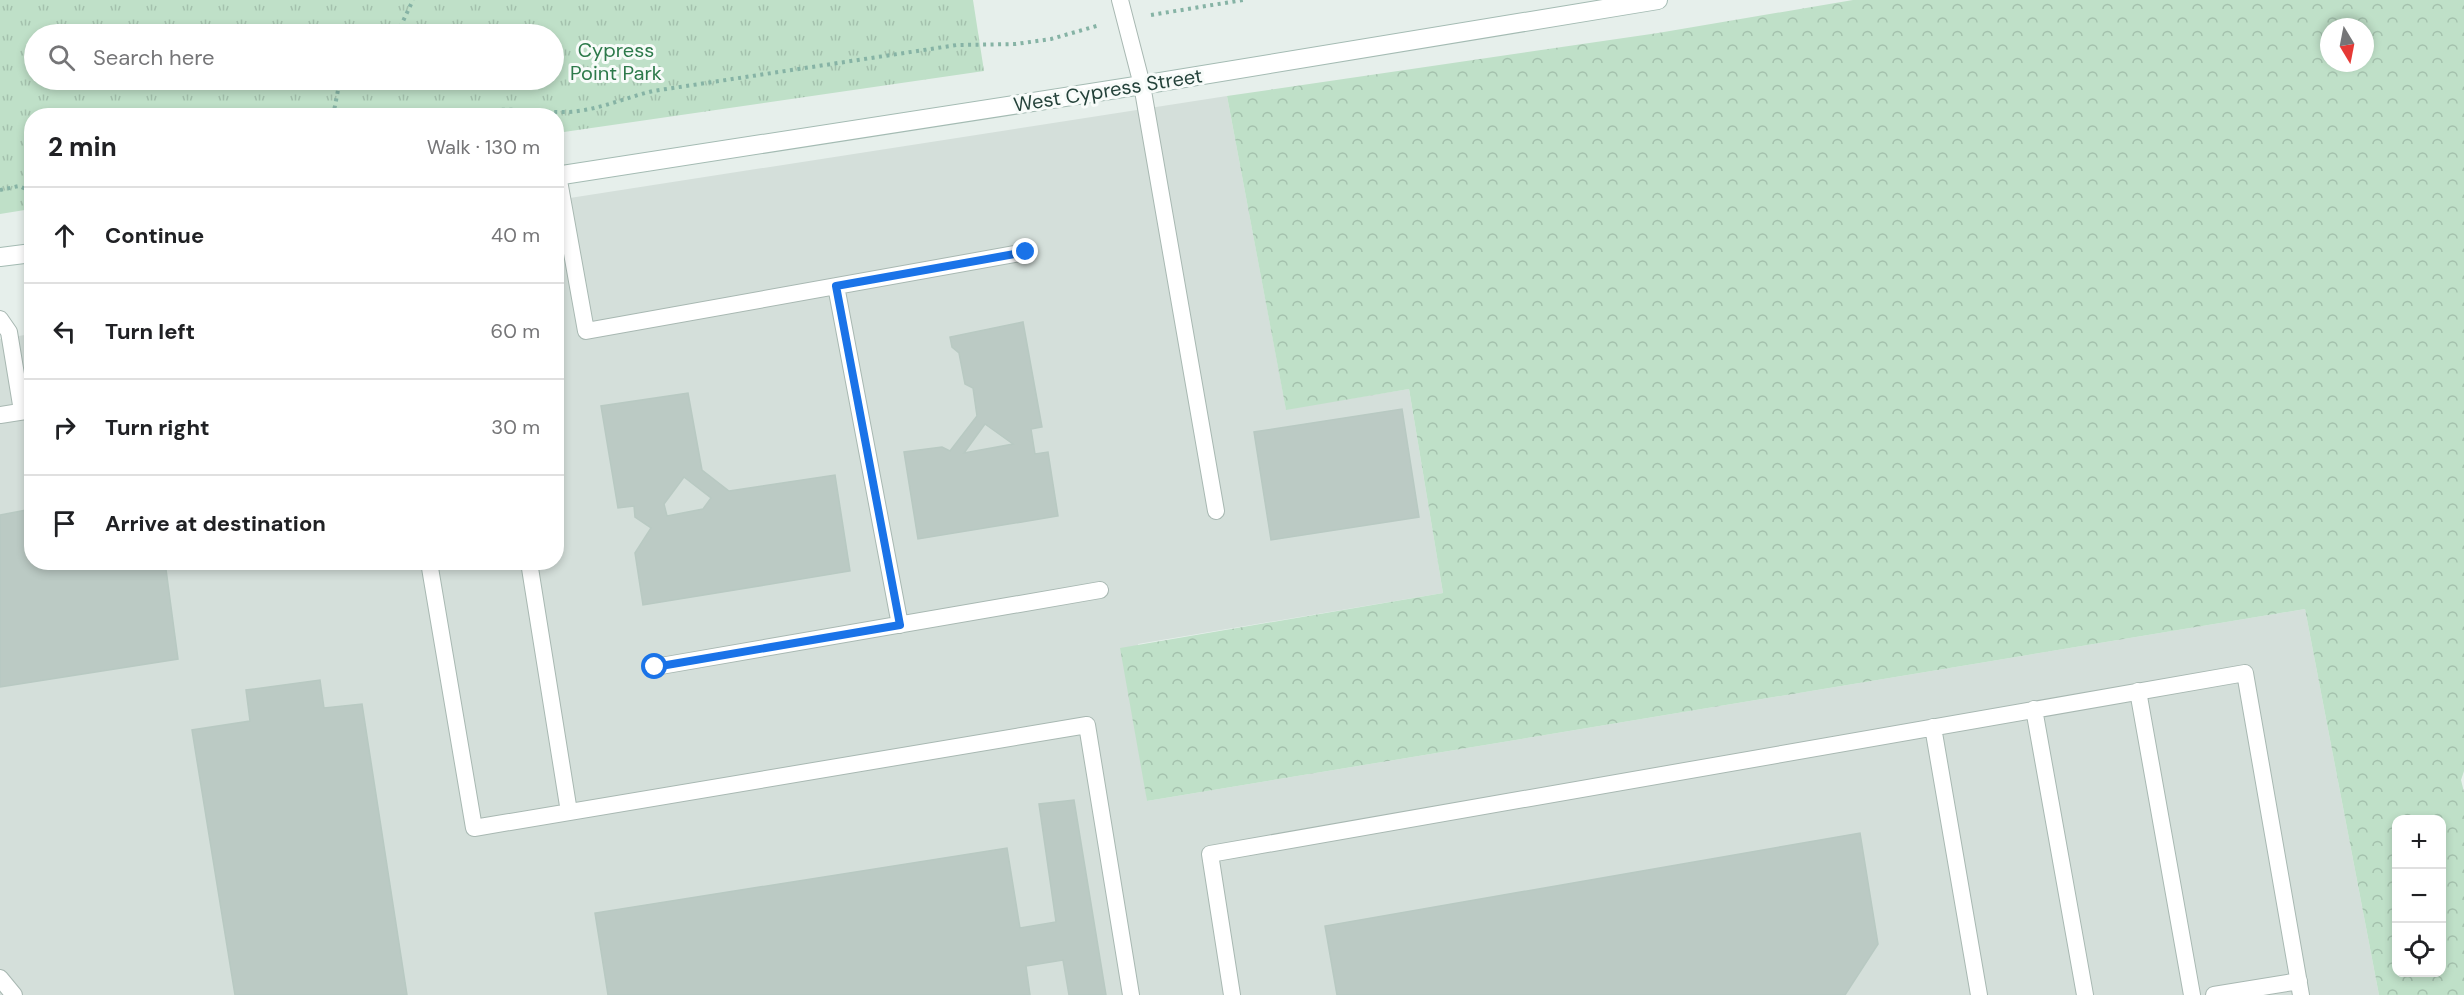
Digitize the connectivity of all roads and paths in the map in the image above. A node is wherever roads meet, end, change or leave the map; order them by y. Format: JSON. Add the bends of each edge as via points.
{"nodes":[{"id":1,"x":413,"y":0,"type":"edge"},
{"id":2,"x":1120,"y":0,"type":"edge"},
{"id":3,"x":1243,"y":0,"type":"edge"},
{"id":4,"x":1658,"y":0,"type":"edge"},
{"id":5,"x":1609,"y":5,"type":"edge"},
{"id":6,"x":1153,"y":15,"type":"dead end"},
{"id":7,"x":402,"y":24,"type":"edge"},
{"id":8,"x":1092,"y":27,"type":"dead end"},
{"id":9,"x":1142,"y":85,"type":"junction"},
{"id":10,"x":338,"y":90,"type":"edge"},
{"id":11,"x":335,"y":108,"type":"edge"},
{"id":12,"x":564,"y":112,"type":"edge"},
{"id":13,"x":564,"y":174,"type":"edge"},
{"id":14,"x":24,"y":188,"type":"edge"},
{"id":15,"x":0,"y":190,"type":"edge"},
{"id":16,"x":564,"y":213,"type":"edge"},
{"id":17,"x":1026,"y":252,"type":"dead end"},
{"id":18,"x":24,"y":254,"type":"edge"},
{"id":19,"x":0,"y":258,"type":"edge"},
{"id":20,"x":836,"y":286,"type":"junction"},
{"id":21,"x":0,"y":319,"type":"edge"},
{"id":22,"x":24,"y":401,"type":"edge"},
{"id":23,"x":24,"y":410,"type":"edge"},
{"id":24,"x":0,"y":415,"type":"edge"},
{"id":25,"x":1216,"y":510,"type":"dead end"},
{"id":26,"x":430,"y":570,"type":"edge"},
{"id":27,"x":530,"y":570,"type":"edge"},
{"id":28,"x":1100,"y":590,"type":"dead end"},
{"id":29,"x":900,"y":625,"type":"junction"},
{"id":30,"x":655,"y":667,"type":"dead end"},
{"id":31,"x":2138,"y":691,"type":"junction"},
{"id":32,"x":2034,"y":709,"type":"junction"},
{"id":33,"x":1933,"y":727,"type":"junction"},
{"id":34,"x":569,"y":812,"type":"junction"},
{"id":35,"x":0,"y":978,"type":"edge"},
{"id":36,"x":2300,"y":988,"type":"edge"},
{"id":37,"x":14,"y":995,"type":"edge"},
{"id":38,"x":1131,"y":995,"type":"edge"},
{"id":39,"x":1232,"y":995,"type":"edge"},
{"id":40,"x":1979,"y":995,"type":"edge"},
{"id":41,"x":2085,"y":995,"type":"edge"},
{"id":42,"x":2192,"y":995,"type":"edge"},
{"id":43,"x":2214,"y":995,"type":"edge"}],
"edges":[{"from":1,"to":7,"type":"path"},
{"from":2,"to":9,"type":"lane"},
{"from":3,"to":6,"type":"path"},
{"from":4,"to":5,"type":"street","name":"West Cypress Street"},
{"from":5,"to":9,"type":"street","name":"West Cypress Street"},
{"from":8,"to":12,"type":"path","via":[[1051,39],[957,45],[652,91],[590,111]]},
{"from":9,"to":13,"type":"street","name":"West Cypress Street"},
{"from":9,"to":25,"type":"lane"},
{"from":10,"to":11,"type":"path"},
{"from":14,"to":15,"type":"path"},
{"from":16,"to":20,"type":"lane","via":[[586,331]]},
{"from":17,"to":20,"type":"lane"},
{"from":18,"to":19,"type":"street"},
{"from":20,"to":29,"type":"lane"},
{"from":21,"to":22,"type":"lane","via":[[9,332]]},
{"from":23,"to":24,"type":"lane"},
{"from":26,"to":34,"type":"lane","via":[[474,828]]},
{"from":27,"to":34,"type":"lane"},
{"from":28,"to":29,"type":"lane"},
{"from":29,"to":30,"type":"lane"},
{"from":31,"to":32,"type":"lane"},
{"from":31,"to":36,"type":"lane","via":[[2245,673]]},
{"from":31,"to":42,"type":"lane"},
{"from":32,"to":33,"type":"lane"},
{"from":32,"to":41,"type":"lane"},
{"from":33,"to":39,"type":"lane","via":[[1210,854]]},
{"from":33,"to":40,"type":"lane"},
{"from":34,"to":38,"type":"lane","via":[[1087,725]]},
{"from":35,"to":37,"type":"lane"},
{"from":36,"to":43,"type":"lane"}]}
